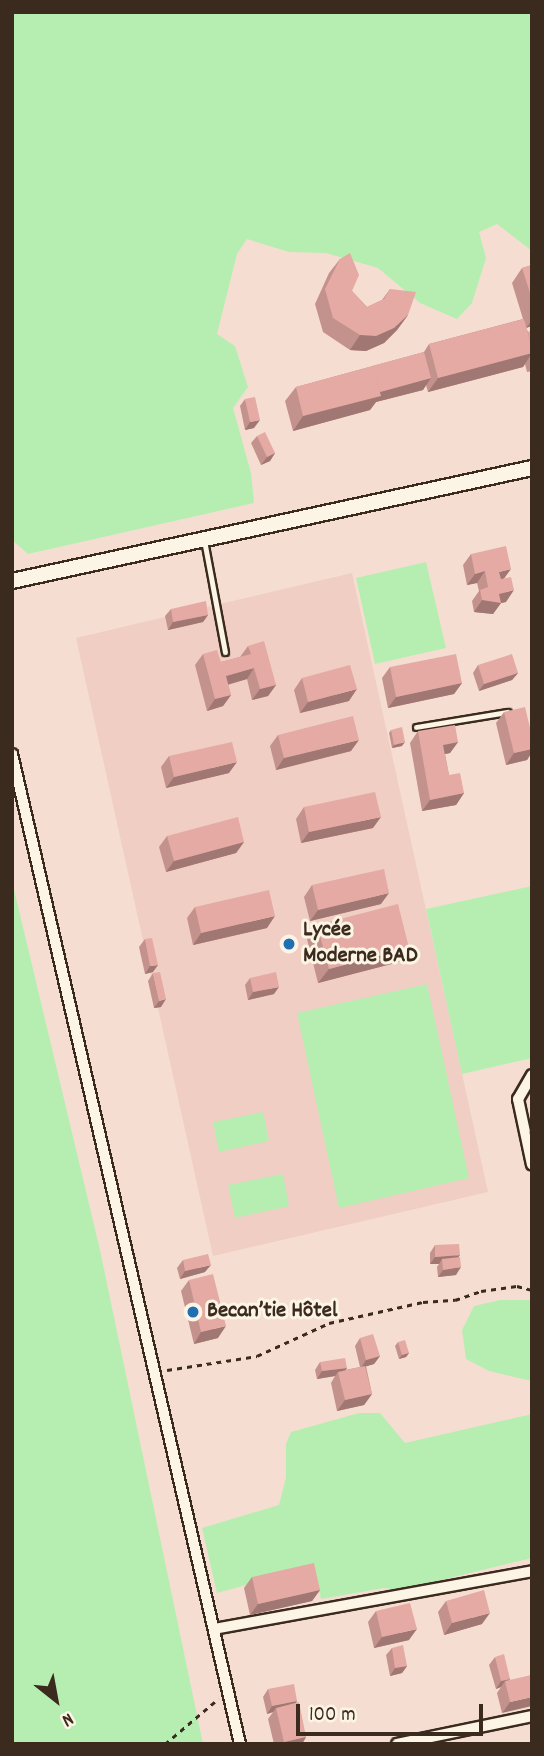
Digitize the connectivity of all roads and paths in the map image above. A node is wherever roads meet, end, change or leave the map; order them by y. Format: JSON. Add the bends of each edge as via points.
{"nodes":[{"id":1,"x":532,"y":468,"type":"edge"},
{"id":2,"x":204,"y":540,"type":"junction"},
{"id":3,"x":12,"y":582,"type":"edge"},
{"id":4,"x":225,"y":652,"type":"dead end"},
{"id":5,"x":519,"y":710,"type":"edge"},
{"id":6,"x":416,"y":727,"type":"dead end"},
{"id":7,"x":12,"y":754,"type":"edge"},
{"id":8,"x":532,"y":1076,"type":"edge"},
{"id":9,"x":532,"y":1165,"type":"edge"},
{"id":10,"x":532,"y":1290,"type":"edge"},
{"id":11,"x":153,"y":1374,"type":"junction"},
{"id":12,"x":532,"y":1571,"type":"edge"},
{"id":13,"x":214,"y":1629,"type":"junction"},
{"id":14,"x":228,"y":1690,"type":"junction"},
{"id":15,"x":532,"y":1716,"type":"edge"},
{"id":16,"x":166,"y":1744,"type":"edge"},
{"id":17,"x":240,"y":1744,"type":"edge"},
{"id":18,"x":397,"y":1744,"type":"edge"}],
"edges":[{"from":1,"to":2,"type":"street"},
{"from":2,"to":3,"type":"street"},
{"from":2,"to":4,"type":"lane"},
{"from":5,"to":6,"type":"lane"},
{"from":7,"to":11,"type":"street"},
{"from":8,"to":9,"type":"street","via":[[518,1099]]},
{"from":10,"to":11,"type":"path","via":[[517,1286],[423,1302],[329,1323],[257,1356],[199,1362]]},
{"from":11,"to":13,"type":"street"},
{"from":12,"to":13,"type":"street"},
{"from":13,"to":14,"type":"street"},
{"from":14,"to":16,"type":"path"},
{"from":14,"to":17,"type":"street"},
{"from":15,"to":18,"type":"street"}]}
